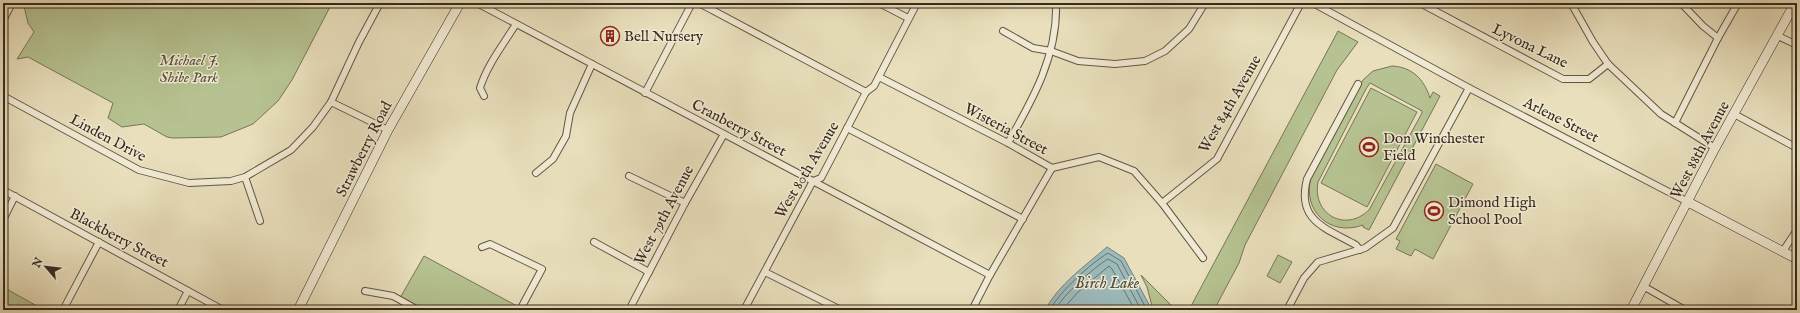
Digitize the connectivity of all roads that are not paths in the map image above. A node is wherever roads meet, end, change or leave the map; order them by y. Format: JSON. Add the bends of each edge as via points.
{"nodes":[{"id":1,"x":12,"y":3,"type":"edge"},
{"id":2,"x":380,"y":3,"type":"edge"},
{"id":3,"x":460,"y":3,"type":"edge"},
{"id":4,"x":477,"y":3,"type":"edge"},
{"id":5,"x":692,"y":3,"type":"edge"},
{"id":6,"x":699,"y":3,"type":"edge"},
{"id":7,"x":880,"y":3,"type":"edge"},
{"id":8,"x":917,"y":3,"type":"edge"},
{"id":9,"x":1056,"y":3,"type":"edge"},
{"id":10,"x":1205,"y":3,"type":"edge"},
{"id":11,"x":1301,"y":3,"type":"edge"},
{"id":12,"x":1313,"y":3,"type":"edge"},
{"id":13,"x":1420,"y":3,"type":"edge"},
{"id":14,"x":1571,"y":3,"type":"edge"},
{"id":15,"x":1681,"y":3,"type":"edge"},
{"id":16,"x":1738,"y":3,"type":"edge"},
{"id":17,"x":1795,"y":3,"type":"edge"},
{"id":18,"x":908,"y":18,"type":"junction"},
{"id":19,"x":3,"y":20,"type":"edge"},
{"id":20,"x":516,"y":24,"type":"junction"},
{"id":21,"x":1003,"y":30,"type":"dead end"},
{"id":22,"x":1778,"y":36,"type":"junction"},
{"id":23,"x":1718,"y":38,"type":"junction"},
{"id":24,"x":1797,"y":45,"type":"edge"},
{"id":25,"x":1051,"y":51,"type":"junction"},
{"id":26,"x":592,"y":64,"type":"junction"},
{"id":27,"x":1608,"y":64,"type":"junction"},
{"id":28,"x":879,"y":77,"type":"junction"},
{"id":29,"x":1358,"y":84,"type":"dead end"},
{"id":30,"x":1469,"y":88,"type":"junction"},
{"id":31,"x":866,"y":92,"type":"junction"},
{"id":32,"x":644,"y":93,"type":"junction"},
{"id":33,"x":3,"y":96,"type":"edge"},
{"id":34,"x":484,"y":96,"type":"dead end"},
{"id":35,"x":331,"y":102,"type":"junction"},
{"id":36,"x":1734,"y":114,"type":"junction"},
{"id":37,"x":1675,"y":123,"type":"junction"},
{"id":38,"x":847,"y":128,"type":"junction"},
{"id":39,"x":388,"y":130,"type":"junction"},
{"id":40,"x":724,"y":134,"type":"junction"},
{"id":41,"x":1008,"y":143,"type":"junction"},
{"id":42,"x":1715,"y":148,"type":"junction"},
{"id":43,"x":1797,"y":148,"type":"edge"},
{"id":44,"x":1052,"y":168,"type":"junction"},
{"id":45,"x":536,"y":173,"type":"dead end"},
{"id":46,"x":629,"y":176,"type":"dead end"},
{"id":47,"x":245,"y":177,"type":"junction"},
{"id":48,"x":812,"y":181,"type":"junction"},
{"id":49,"x":3,"y":190,"type":"edge"},
{"id":50,"x":15,"y":196,"type":"junction"},
{"id":51,"x":1688,"y":202,"type":"junction"},
{"id":52,"x":684,"y":203,"type":"junction"},
{"id":53,"x":1162,"y":203,"type":"junction"},
{"id":54,"x":1023,"y":219,"type":"junction"},
{"id":55,"x":3,"y":220,"type":"edge"},
{"id":56,"x":260,"y":221,"type":"dead end"},
{"id":57,"x":1797,"y":230,"type":"edge"},
{"id":58,"x":100,"y":242,"type":"junction"},
{"id":59,"x":594,"y":242,"type":"dead end"},
{"id":60,"x":482,"y":247,"type":"dead end"},
{"id":61,"x":1360,"y":250,"type":"junction"},
{"id":62,"x":1782,"y":251,"type":"junction"},
{"id":63,"x":1203,"y":258,"type":"dead end"},
{"id":64,"x":1797,"y":259,"type":"edge"},
{"id":65,"x":649,"y":272,"type":"junction"},
{"id":66,"x":764,"y":272,"type":"junction"},
{"id":67,"x":990,"y":275,"type":"junction"},
{"id":68,"x":1643,"y":286,"type":"junction"},
{"id":69,"x":188,"y":290,"type":"junction"},
{"id":70,"x":365,"y":291,"type":"dead end"},
{"id":71,"x":63,"y":310,"type":"edge"},
{"id":72,"x":178,"y":310,"type":"edge"},
{"id":73,"x":223,"y":310,"type":"edge"},
{"id":74,"x":298,"y":310,"type":"edge"},
{"id":75,"x":418,"y":310,"type":"edge"},
{"id":76,"x":520,"y":310,"type":"edge"},
{"id":77,"x":629,"y":310,"type":"edge"},
{"id":78,"x":744,"y":310,"type":"edge"},
{"id":79,"x":841,"y":310,"type":"edge"},
{"id":80,"x":972,"y":310,"type":"edge"},
{"id":81,"x":1287,"y":310,"type":"edge"},
{"id":82,"x":1631,"y":310,"type":"edge"},
{"id":83,"x":1685,"y":310,"type":"edge"}],
"edges":[{"from":1,"to":19,"type":"street"},
{"from":2,"to":35,"type":"street","name":"Linden Drive"},
{"from":3,"to":39,"type":"street","name":"Strawberry Road"},
{"from":4,"to":20,"type":"street","name":"Cranberry Street"},
{"from":5,"to":32,"type":"street"},
{"from":6,"to":31,"type":"street"},
{"from":7,"to":18,"type":"street"},
{"from":8,"to":18,"type":"street","name":"West 80th Avenue"},
{"from":9,"to":25,"type":"street"},
{"from":10,"to":25,"type":"street","via":[[1189,30],[1165,51],[1145,61],[1115,64],[1078,60]]},
{"from":11,"to":53,"type":"street","name":"West 84th Avenue","via":[[1217,159]]},
{"from":12,"to":30,"type":"street","name":"Arlene Street"},
{"from":13,"to":27,"type":"street","name":"Lyvona Lane","via":[[1563,79],[1589,79]]},
{"from":14,"to":27,"type":"street"},
{"from":15,"to":23,"type":"street"},
{"from":16,"to":23,"type":"street"},
{"from":17,"to":22,"type":"street","name":"West 88th Avenue"},
{"from":18,"to":28,"type":"street","name":"West 80th Avenue"},
{"from":20,"to":26,"type":"street","name":"Cranberry Street"},
{"from":20,"to":34,"type":"street","via":[[485,72],[480,88]]},
{"from":21,"to":25,"type":"street","via":[[1033,48]]},
{"from":22,"to":24,"type":"street"},
{"from":22,"to":36,"type":"street","name":"West 88th Avenue"},
{"from":23,"to":37,"type":"street"},
{"from":25,"to":41,"type":"street","via":[[1034,97]]},
{"from":26,"to":32,"type":"street","name":"Cranberry Street"},
{"from":26,"to":45,"type":"street","via":[[570,113],[566,136],[553,159]]},
{"from":27,"to":37,"type":"street","via":[[1661,114]]},
{"from":28,"to":31,"type":"street","name":"West 80th Avenue","via":[[874,86]]},
{"from":28,"to":41,"type":"street","name":"Wisteria Street"},
{"from":29,"to":61,"type":"street","via":[[1307,179],[1303,193],[1306,209],[1313,220],[1356,245]]},
{"from":30,"to":51,"type":"street","name":"Arlene Street"},
{"from":30,"to":61,"type":"street","via":[[1393,228]]},
{"from":31,"to":38,"type":"street","name":"West 80th Avenue"},
{"from":32,"to":40,"type":"street","name":"Cranberry Street"},
{"from":33,"to":47,"type":"street","name":"Linden Drive","via":[[139,170],[189,183],[231,181]]},
{"from":35,"to":39,"type":"street"},
{"from":35,"to":47,"type":"street","name":"Linden Drive","via":[[313,128],[291,150]]},
{"from":36,"to":42,"type":"street","name":"West 88th Avenue"},
{"from":36,"to":43,"type":"street"},
{"from":37,"to":42,"type":"street"},
{"from":38,"to":48,"type":"street","name":"West 80th Avenue","via":[[821,178]]},
{"from":38,"to":54,"type":"street"},
{"from":39,"to":74,"type":"street","name":"Strawberry Road"},
{"from":40,"to":48,"type":"street","name":"Cranberry Street"},
{"from":40,"to":52,"type":"street","name":"West 79th Avenue"},
{"from":41,"to":44,"type":"street","name":"Wisteria Street"},
{"from":42,"to":51,"type":"street","name":"West 88th Avenue"},
{"from":44,"to":53,"type":"street","name":"Wisteria Street","via":[[1099,157],[1134,171]]},
{"from":44,"to":54,"type":"street"},
{"from":46,"to":52,"type":"street"},
{"from":47,"to":56,"type":"street"},
{"from":48,"to":66,"type":"street","name":"West 80th Avenue"},
{"from":48,"to":67,"type":"street","name":"Cranberry Street"},
{"from":49,"to":50,"type":"street","name":"Blackberry Street"},
{"from":50,"to":55,"type":"street"},
{"from":50,"to":58,"type":"street","name":"Blackberry Street"},
{"from":51,"to":62,"type":"street","name":"Arlene Street"},
{"from":51,"to":68,"type":"street","name":"West 88th Avenue"},
{"from":52,"to":65,"type":"street","name":"West 79th Avenue"},
{"from":53,"to":63,"type":"street","name":"Wisteria Street"},
{"from":54,"to":67,"type":"street"},
{"from":57,"to":62,"type":"street"},
{"from":58,"to":69,"type":"street","name":"Blackberry Street"},
{"from":58,"to":71,"type":"street"},
{"from":59,"to":65,"type":"street"},
{"from":60,"to":76,"type":"street","via":[[490,244],[542,268]]},
{"from":61,"to":81,"type":"street","via":[[1318,262],[1304,278]]},
{"from":62,"to":64,"type":"street","name":"Arlene Street"},
{"from":65,"to":77,"type":"street","name":"West 79th Avenue"},
{"from":66,"to":78,"type":"street","name":"West 80th Avenue"},
{"from":66,"to":79,"type":"street"},
{"from":67,"to":80,"type":"street"},
{"from":68,"to":82,"type":"street","name":"West 88th Avenue"},
{"from":68,"to":83,"type":"street"},
{"from":69,"to":72,"type":"street"},
{"from":69,"to":73,"type":"street","name":"Blackberry Street"},
{"from":70,"to":75,"type":"street","via":[[393,296]]}]}
